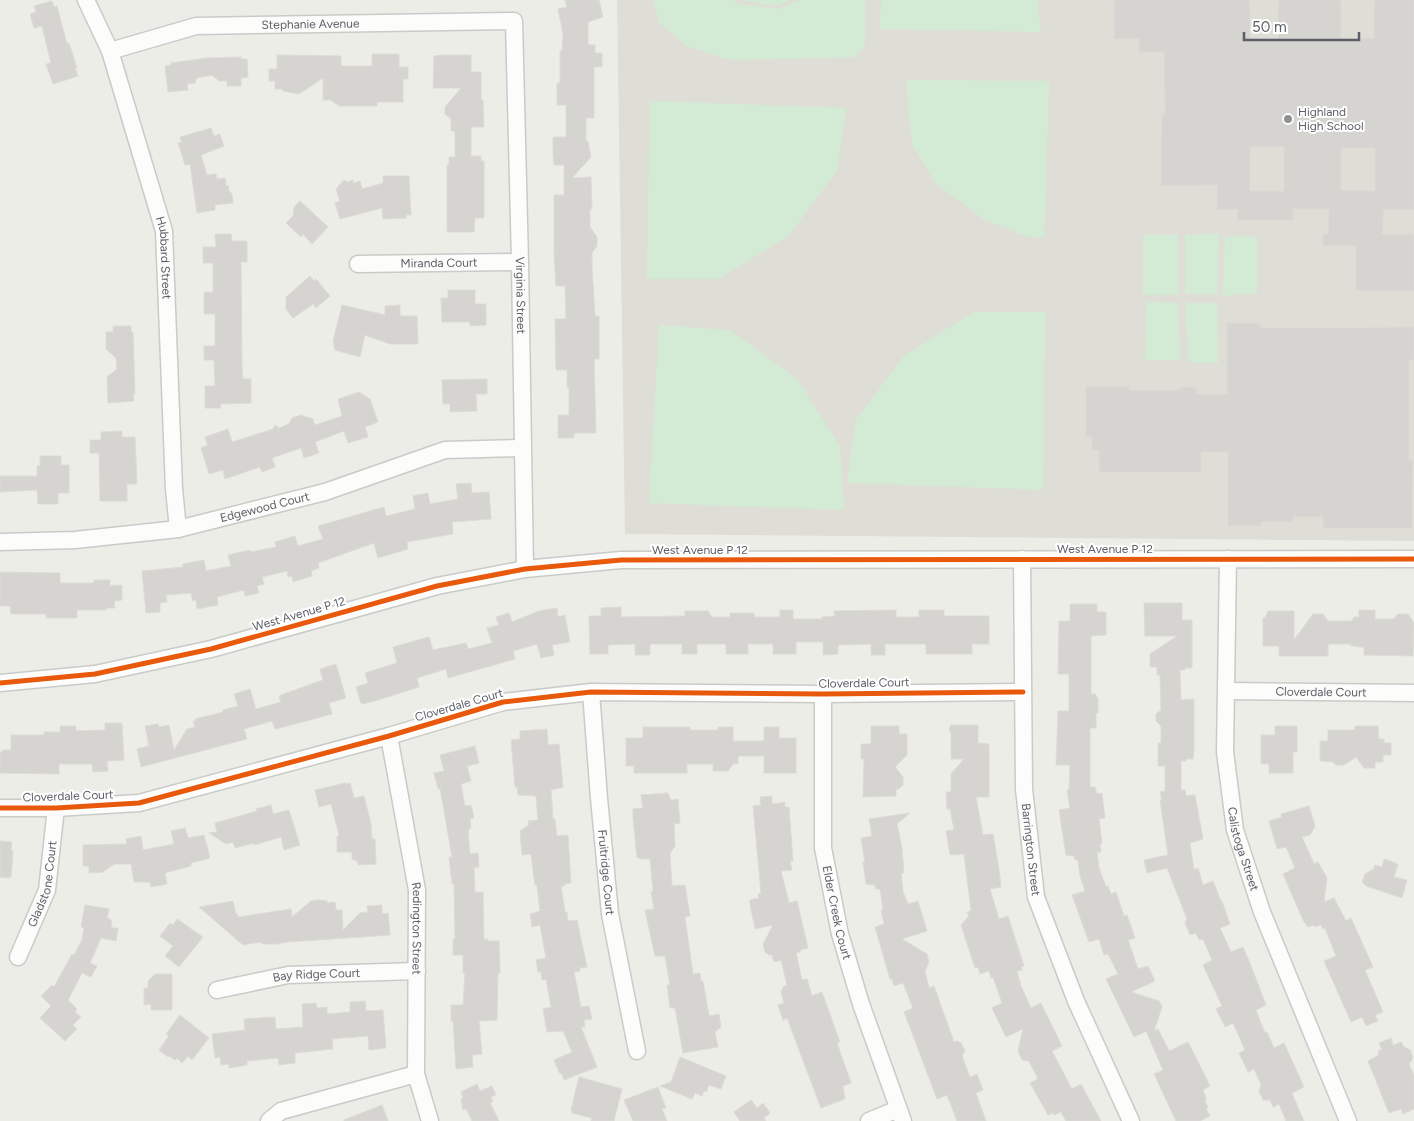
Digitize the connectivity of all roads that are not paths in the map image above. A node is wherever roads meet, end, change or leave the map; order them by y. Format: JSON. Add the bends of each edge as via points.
{"nodes":[{"id":1,"x":86,"y":0,"type":"edge"},
{"id":2,"x":514,"y":21,"type":"joint"},
{"id":3,"x":110,"y":51,"type":"junction"},
{"id":4,"x":520,"y":262,"type":"junction"},
{"id":5,"x":358,"y":264,"type":"dead end"},
{"id":6,"x":522,"y":448,"type":"junction"},
{"id":7,"x":178,"y":529,"type":"junction"},
{"id":8,"x":0,"y":542,"type":"edge"},
{"id":9,"x":1022,"y":559,"type":"junction"},
{"id":10,"x":1228,"y":559,"type":"junction"},
{"id":11,"x":1414,"y":559,"type":"edge"},
{"id":12,"x":525,"y":569,"type":"junction"},
{"id":13,"x":0,"y":683,"type":"edge"},
{"id":14,"x":1227,"y":691,"type":"junction"},
{"id":15,"x":591,"y":692,"type":"junction"},
{"id":16,"x":1023,"y":692,"type":"junction"},
{"id":17,"x":1414,"y":693,"type":"edge"},
{"id":18,"x":824,"y":694,"type":"junction"},
{"id":19,"x":389,"y":736,"type":"junction"},
{"id":20,"x":0,"y":808,"type":"edge"},
{"id":21,"x":56,"y":808,"type":"junction"},
{"id":22,"x":18,"y":957,"type":"dead end"},
{"id":23,"x":417,"y":971,"type":"junction"},
{"id":24,"x":217,"y":990,"type":"dead end"},
{"id":25,"x":637,"y":1051,"type":"dead end"},
{"id":26,"x":416,"y":1074,"type":"junction"},
{"id":27,"x":901,"y":1115,"type":"edge"},
{"id":28,"x":269,"y":1121,"type":"edge"},
{"id":29,"x":430,"y":1121,"type":"edge"},
{"id":30,"x":869,"y":1121,"type":"edge"},
{"id":31,"x":1131,"y":1121,"type":"edge"},
{"id":32,"x":1348,"y":1121,"type":"edge"}],
"edges":[{"from":1,"to":3,"type":"street","name":"Hubbard Street"},
{"from":2,"to":3,"type":"street","name":"Stephanie Avenue","via":[[196,26]]},
{"from":2,"to":4,"type":"street","name":"Virginia Street"},
{"from":3,"to":7,"type":"street","name":"Hubbard Street","via":[[164,230]]},
{"from":4,"to":5,"type":"street","name":"Miranda Court"},
{"from":4,"to":6,"type":"street","name":"Virginia Street"},
{"from":6,"to":7,"type":"street","name":"Edgewood Court","via":[[444,450],[325,492]]},
{"from":6,"to":12,"type":"street","name":"Virginia Street"},
{"from":7,"to":8,"type":"street","name":"Edgewood Court","via":[[75,540]]},
{"from":9,"to":10,"type":"street","name":"West Avenue P 12"},
{"from":9,"to":12,"type":"street","name":"West Avenue P 12","via":[[621,560]]},
{"from":9,"to":16,"type":"street","name":"Barrington Street"},
{"from":10,"to":11,"type":"street","name":"West Avenue P 12"},
{"from":10,"to":14,"type":"street","name":"Calistoga Street"},
{"from":12,"to":13,"type":"street","name":"West Avenue P 12","via":[[437,586],[153,662],[95,674]]},
{"from":14,"to":17,"type":"street","name":"Cloverdale Court"},
{"from":14,"to":32,"type":"street","name":"Calistoga Street","via":[[1225,752],[1235,830],[1262,912]]},
{"from":15,"to":18,"type":"street","name":"Cloverdale Court"},
{"from":15,"to":19,"type":"street","name":"Cloverdale Court","via":[[502,702]]},
{"from":15,"to":25,"type":"street","name":"Fruitridge Court","via":[[610,914]]},
{"from":16,"to":18,"type":"street","name":"Cloverdale Court"},
{"from":16,"to":31,"type":"street","name":"Barrington Street","via":[[1024,789],[1036,897],[1076,1001]]},
{"from":18,"to":27,"type":"street","name":"Elder Creek Court","via":[[824,848],[840,934]]},
{"from":19,"to":21,"type":"street","name":"Cloverdale Court","via":[[139,803]]},
{"from":19,"to":23,"type":"street","name":"Redington Street","via":[[417,890]]},
{"from":20,"to":21,"type":"street","name":"Cloverdale Court"},
{"from":21,"to":22,"type":"street","name":"Gladstone Court","via":[[47,890]]},
{"from":23,"to":24,"type":"street","name":"Bay Ridge Court","via":[[288,976]]},
{"from":23,"to":26,"type":"street","name":"Redington Street"},
{"from":26,"to":28,"type":"street","via":[[281,1111]]},
{"from":26,"to":29,"type":"street","name":"Redington Street"},
{"from":27,"to":30,"type":"street"}]}
